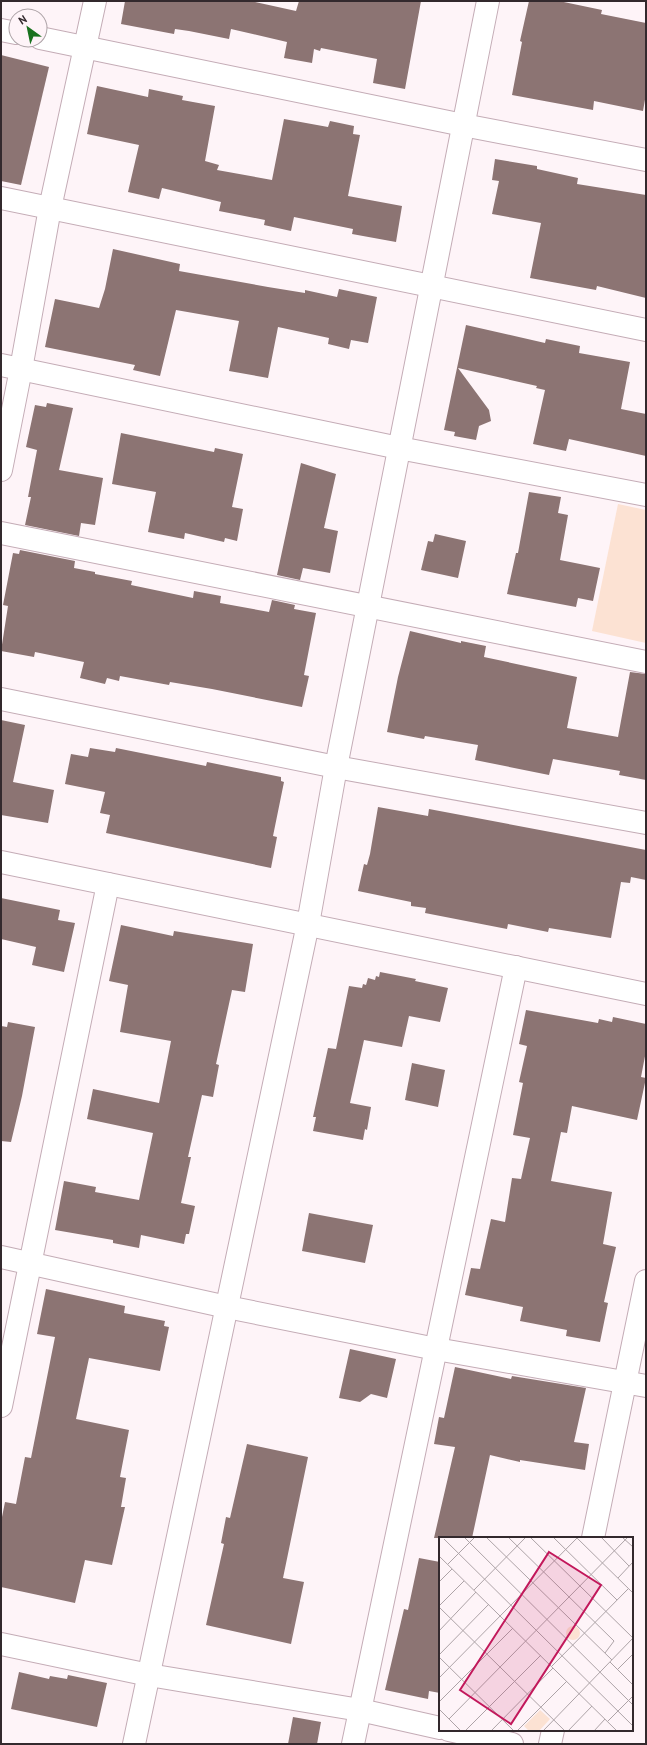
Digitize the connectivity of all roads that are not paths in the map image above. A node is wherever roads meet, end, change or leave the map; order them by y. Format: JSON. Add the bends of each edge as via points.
{"nodes":[{"id":1,"x":95,"y":1,"type":"edge"},
{"id":2,"x":488,"y":1,"type":"edge"},
{"id":3,"x":48,"y":40,"type":"edge"},
{"id":4,"x":85,"y":47,"type":"junction"},
{"id":5,"x":463,"y":125,"type":"junction"},
{"id":6,"x":646,"y":160,"type":"edge"},
{"id":7,"x":1,"y":198,"type":"edge"},
{"id":8,"x":50,"y":208,"type":"junction"},
{"id":9,"x":431,"y":286,"type":"junction"},
{"id":10,"x":646,"y":330,"type":"edge"},
{"id":11,"x":11,"y":367,"type":"edge"},
{"id":12,"x":399,"y":448,"type":"junction"},
{"id":13,"x":1,"y":470,"type":"edge"},
{"id":14,"x":646,"y":495,"type":"edge"},
{"id":15,"x":1,"y":533,"type":"edge"},
{"id":16,"x":368,"y":606,"type":"junction"},
{"id":17,"x":646,"y":662,"type":"edge"},
{"id":18,"x":1,"y":699,"type":"edge"},
{"id":19,"x":336,"y":767,"type":"junction"},
{"id":20,"x":646,"y":823,"type":"edge"},
{"id":21,"x":1,"y":862,"type":"edge"},
{"id":22,"x":108,"y":884,"type":"junction"},
{"id":23,"x":308,"y":924,"type":"junction"},
{"id":24,"x":516,"y":967,"type":"junction"},
{"id":25,"x":646,"y":994,"type":"edge"},
{"id":26,"x":1,"y":1257,"type":"edge"},
{"id":27,"x":30,"y":1264,"type":"junction"},
{"id":28,"x":646,"y":1281,"type":"edge"},
{"id":29,"x":227,"y":1307,"type":"junction"},
{"id":30,"x":436,"y":1349,"type":"junction"},
{"id":31,"x":636,"y":1384,"type":"edge"},
{"id":32,"x":1,"y":1406,"type":"edge"},
{"id":33,"x":593,"y":1537,"type":"edge"},
{"id":34,"x":1,"y":1644,"type":"edge"},
{"id":35,"x":149,"y":1675,"type":"junction"},
{"id":36,"x":360,"y":1710,"type":"junction"},
{"id":37,"x":439,"y":1728,"type":"edge"},
{"id":38,"x":454,"y":1731,"type":"edge"},
{"id":39,"x":553,"y":1731,"type":"edge"},
{"id":40,"x":134,"y":1744,"type":"edge"},
{"id":41,"x":353,"y":1744,"type":"edge"},
{"id":42,"x":512,"y":1744,"type":"edge"},
{"id":43,"x":550,"y":1744,"type":"edge"}],
"edges":[{"from":1,"to":4,"type":"street"},
{"from":2,"to":5,"type":"street"},
{"from":3,"to":4,"type":"street"},
{"from":4,"to":5,"type":"street"},
{"from":4,"to":8,"type":"street"},
{"from":5,"to":6,"type":"street"},
{"from":5,"to":9,"type":"street"},
{"from":7,"to":8,"type":"street"},
{"from":8,"to":9,"type":"street"},
{"from":8,"to":11,"type":"street"},
{"from":9,"to":10,"type":"street"},
{"from":9,"to":12,"type":"street"},
{"from":11,"to":12,"type":"street"},
{"from":11,"to":13,"type":"street"},
{"from":12,"to":14,"type":"street"},
{"from":12,"to":16,"type":"street"},
{"from":15,"to":16,"type":"street"},
{"from":16,"to":17,"type":"street"},
{"from":16,"to":19,"type":"street"},
{"from":18,"to":19,"type":"street"},
{"from":19,"to":20,"type":"street"},
{"from":19,"to":23,"type":"street"},
{"from":21,"to":22,"type":"street"},
{"from":22,"to":23,"type":"street"},
{"from":22,"to":27,"type":"street"},
{"from":23,"to":24,"type":"street"},
{"from":23,"to":29,"type":"street"},
{"from":24,"to":25,"type":"street"},
{"from":24,"to":30,"type":"street"},
{"from":26,"to":27,"type":"street"},
{"from":27,"to":29,"type":"street"},
{"from":27,"to":32,"type":"street"},
{"from":28,"to":31,"type":"street"},
{"from":29,"to":30,"type":"street"},
{"from":29,"to":35,"type":"street"},
{"from":30,"to":31,"type":"street"},
{"from":30,"to":36,"type":"street"},
{"from":31,"to":33,"type":"street"},
{"from":34,"to":35,"type":"street"},
{"from":35,"to":36,"type":"street"},
{"from":35,"to":40,"type":"street"},
{"from":36,"to":37,"type":"street"},
{"from":36,"to":41,"type":"street"},
{"from":38,"to":42,"type":"street"},
{"from":39,"to":43,"type":"street"}]}
